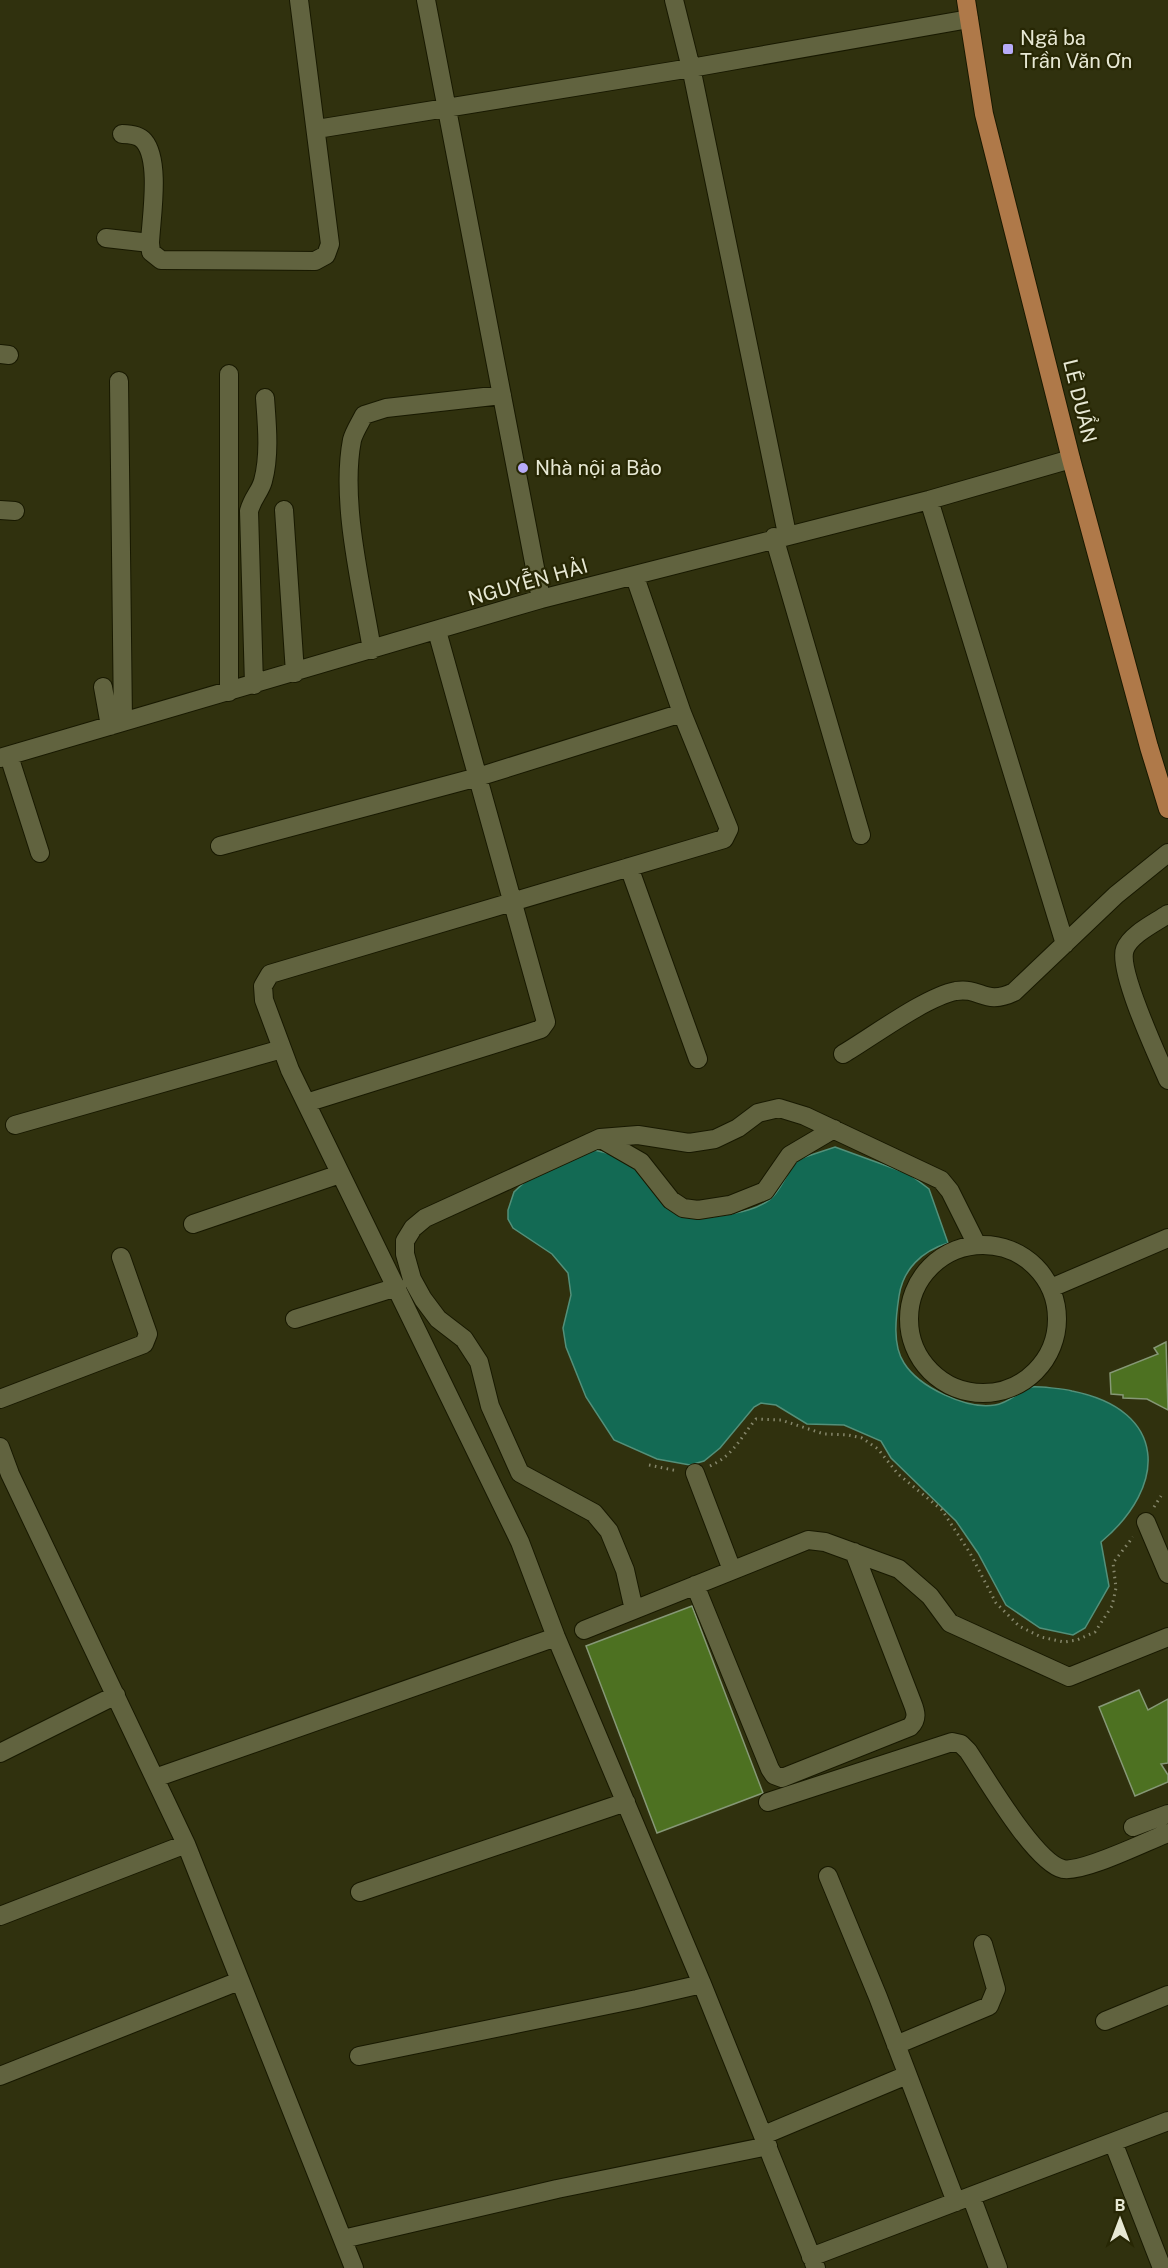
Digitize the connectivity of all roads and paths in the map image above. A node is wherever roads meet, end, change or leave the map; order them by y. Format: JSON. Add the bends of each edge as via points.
{"nodes":[{"id":1,"x":299,"y":0,"type":"edge"},
{"id":2,"x":426,"y":0,"type":"edge"},
{"id":3,"x":674,"y":0,"type":"edge"},
{"id":4,"x":966,"y":0,"type":"edge"},
{"id":5,"x":969,"y":19,"type":"junction"},
{"id":6,"x":691,"y":69,"type":"junction"},
{"id":7,"x":446,"y":110,"type":"junction"},
{"id":8,"x":317,"y":129,"type":"junction"},
{"id":9,"x":122,"y":134,"type":"dead end"},
{"id":10,"x":106,"y":238,"type":"dead end"},
{"id":11,"x":150,"y":243,"type":"junction"},
{"id":12,"x":229,"y":374,"type":"dead end"},
{"id":13,"x":120,"y":381,"type":"dead end"},
{"id":14,"x":502,"y":395,"type":"junction"},
{"id":15,"x":265,"y":398,"type":"dead end"},
{"id":16,"x":1071,"y":459,"type":"junction"},
{"id":17,"x":929,"y":500,"type":"junction"},
{"id":18,"x":284,"y":510,"type":"dead end"},
{"id":19,"x":781,"y":536,"type":"junction"},
{"id":20,"x":635,"y":577,"type":"junction"},
{"id":21,"x":541,"y":599,"type":"junction"},
{"id":22,"x":437,"y":631,"type":"junction"},
{"id":23,"x":372,"y":650,"type":"junction"},
{"id":24,"x":295,"y":673,"type":"junction"},
{"id":25,"x":254,"y":685,"type":"junction"},
{"id":26,"x":103,"y":687,"type":"dead end"},
{"id":27,"x":229,"y":692,"type":"junction"},
{"id":28,"x":682,"y":713,"type":"junction"},
{"id":29,"x":116,"y":724,"type":"junction"},
{"id":30,"x":2,"y":755,"type":"edge"},
{"id":31,"x":478,"y":777,"type":"junction"},
{"id":32,"x":1168,"y":809,"type":"edge"},
{"id":33,"x":861,"y":835,"type":"dead end"},
{"id":34,"x":220,"y":846,"type":"dead end"},
{"id":35,"x":40,"y":853,"type":"dead end"},
{"id":36,"x":1168,"y":853,"type":"edge"},
{"id":37,"x":629,"y":867,"type":"junction"},
{"id":38,"x":513,"y":902,"type":"junction"},
{"id":39,"x":1168,"y":914,"type":"edge"},
{"id":40,"x":1065,"y":944,"type":"junction"},
{"id":41,"x":282,"y":1049,"type":"junction"},
{"id":42,"x":843,"y":1054,"type":"dead end"},
{"id":43,"x":698,"y":1059,"type":"dead end"},
{"id":44,"x":1168,"y":1080,"type":"edge"},
{"id":45,"x":306,"y":1102,"type":"junction"},
{"id":46,"x":15,"y":1125,"type":"dead end"},
{"id":47,"x":834,"y":1129,"type":"junction"},
{"id":48,"x":600,"y":1138,"type":"junction"},
{"id":49,"x":340,"y":1174,"type":"junction"},
{"id":50,"x":193,"y":1224,"type":"dead end"},
{"id":51,"x":1168,"y":1238,"type":"edge"},
{"id":52,"x":977,"y":1245,"type":"junction"},
{"id":53,"x":121,"y":1257,"type":"dead end"},
{"id":54,"x":397,"y":1287,"type":"junction"},
{"id":55,"x":1051,"y":1288,"type":"junction"},
{"id":56,"x":295,"y":1319,"type":"dead end"},
{"id":57,"x":0,"y":1399,"type":"edge"},
{"id":58,"x":0,"y":1447,"type":"edge"},
{"id":59,"x":649,"y":1465,"type":"dead end"},
{"id":60,"x":695,"y":1473,"type":"junction"},
{"id":61,"x":5,"y":1476,"type":"edge"},
{"id":62,"x":1161,"y":1496,"type":"dead end"},
{"id":63,"x":1146,"y":1522,"type":"junction"},
{"id":64,"x":854,"y":1552,"type":"junction"},
{"id":65,"x":732,"y":1570,"type":"junction"},
{"id":66,"x":1168,"y":1574,"type":"edge"},
{"id":67,"x":695,"y":1585,"type":"junction"},
{"id":68,"x":634,"y":1610,"type":"junction"},
{"id":69,"x":584,"y":1630,"type":"dead end"},
{"id":70,"x":556,"y":1637,"type":"junction"},
{"id":71,"x":1168,"y":1637,"type":"edge"},
{"id":72,"x":116,"y":1695,"type":"junction"},
{"id":73,"x":0,"y":1753,"type":"edge"},
{"id":74,"x":155,"y":1778,"type":"junction"},
{"id":75,"x":626,"y":1802,"type":"junction"},
{"id":76,"x":768,"y":1802,"type":"dead end"},
{"id":77,"x":1168,"y":1814,"type":"edge"},
{"id":78,"x":1133,"y":1827,"type":"dead end"},
{"id":79,"x":1168,"y":1833,"type":"edge"},
{"id":80,"x":186,"y":1844,"type":"junction"},
{"id":81,"x":828,"y":1876,"type":"dead end"},
{"id":82,"x":360,"y":1892,"type":"dead end"},
{"id":83,"x":0,"y":1916,"type":"edge"},
{"id":84,"x":983,"y":1944,"type":"dead end"},
{"id":85,"x":239,"y":1981,"type":"junction"},
{"id":86,"x":702,"y":1984,"type":"junction"},
{"id":87,"x":1168,"y":1995,"type":"edge"},
{"id":88,"x":1105,"y":2021,"type":"dead end"},
{"id":89,"x":896,"y":2045,"type":"junction"},
{"id":90,"x":359,"y":2056,"type":"dead end"},
{"id":91,"x":907,"y":2075,"type":"junction"},
{"id":92,"x":0,"y":2076,"type":"edge"},
{"id":93,"x":1168,"y":2121,"type":"edge"},
{"id":94,"x":766,"y":2140,"type":"junction"},
{"id":95,"x":1113,"y":2142,"type":"junction"},
{"id":96,"x":963,"y":2199,"type":"junction"},
{"id":97,"x":343,"y":2239,"type":"junction"},
{"id":98,"x":813,"y":2262,"type":"edge"},
{"id":99,"x":1155,"y":2266,"type":"edge"},
{"id":100,"x":354,"y":2268,"type":"edge"},
{"id":101,"x":998,"y":2268,"type":"edge"}],
"edges":[{"from":1,"to":8,"type":"street"},
{"from":2,"to":7,"type":"street"},
{"from":3,"to":6,"type":"street"},
{"from":4,"to":5,"type":"main road","name":"LÊ DUẨN"},
{"from":5,"to":6,"type":"street"},
{"from":5,"to":16,"type":"main road","name":"LÊ DUẨN","via":[[984,114]]},
{"from":6,"to":7,"type":"street"},
{"from":6,"to":19,"type":"street"},
{"from":7,"to":8,"type":"street"},
{"from":7,"to":14,"type":"street"},
{"from":8,"to":11,"type":"street","via":[[330,244],[326,255],[315,261],[161,260],[151,252]]},
{"from":9,"to":11,"type":"street","via":[[144,141],[150,153],[154,176]]},
{"from":10,"to":11,"type":"street"},
{"from":12,"to":27,"type":"street"},
{"from":13,"to":29,"type":"street"},
{"from":14,"to":21,"type":"street"},
{"from":14,"to":23,"type":"street","via":[[386,408],[364,415],[352,439],[349,482]]},
{"from":15,"to":25,"type":"street","via":[[264,479],[249,511]]},
{"from":16,"to":17,"type":"street","name":"NGUYỄN HẢI"},
{"from":16,"to":32,"type":"main road","name":"LÊ DUẨN"},
{"from":17,"to":19,"type":"street","name":"NGUYỄN HẢI"},
{"from":17,"to":40,"type":"street"},
{"from":18,"to":24,"type":"street"},
{"from":19,"to":20,"type":"street","name":"NGUYỄN HẢI"},
{"from":19,"to":33,"type":"street"},
{"from":20,"to":21,"type":"street","name":"NGUYỄN HẢI"},
{"from":20,"to":28,"type":"street"},
{"from":21,"to":22,"type":"street","name":"NGUYỄN HẢI"},
{"from":22,"to":23,"type":"street","name":"NGUYỄN HẢI"},
{"from":22,"to":31,"type":"street"},
{"from":23,"to":24,"type":"street","name":"NGUYỄN HẢI"},
{"from":24,"to":25,"type":"street","name":"NGUYỄN HẢI"},
{"from":25,"to":27,"type":"street","name":"NGUYỄN HẢI"},
{"from":26,"to":29,"type":"street"},
{"from":27,"to":29,"type":"street","name":"NGUYỄN HẢI"},
{"from":28,"to":31,"type":"street"},
{"from":28,"to":37,"type":"street","via":[[728,834],[724,839]]},
{"from":29,"to":30,"type":"street","name":"NGUYỄN HẢI"},
{"from":30,"to":35,"type":"street"},
{"from":31,"to":34,"type":"street"},
{"from":31,"to":38,"type":"street"},
{"from":36,"to":40,"type":"street"},
{"from":37,"to":38,"type":"street"},
{"from":37,"to":43,"type":"street"},
{"from":38,"to":41,"type":"street","via":[[270,974],[263,986],[264,1000]]},
{"from":38,"to":45,"type":"street","via":[[544,1026]]},
{"from":39,"to":44,"type":"street","via":[[1134,937],[1125,946],[1122,957],[1127,979]]},
{"from":40,"to":42,"type":"street","via":[[1014,992],[1000,999],[969,991],[944,995]]},
{"from":41,"to":45,"type":"street"},
{"from":41,"to":46,"type":"street"},
{"from":45,"to":49,"type":"street"},
{"from":47,"to":48,"type":"street","via":[[779,1108],[758,1113],[715,1139],[689,1143],[638,1135]]},
{"from":47,"to":48,"type":"street","via":[[790,1155],[765,1191],[745,1201],[698,1210],[682,1208],[671,1200],[641,1161]]},
{"from":47,"to":52,"type":"street","via":[[941,1180]]},
{"from":48,"to":68,"type":"street","via":[[425,1218],[405,1241],[405,1254],[423,1299],[438,1319],[464,1339],[479,1362],[490,1406],[520,1473],[594,1513],[609,1531],[625,1570]]},
{"from":49,"to":50,"type":"street"},
{"from":49,"to":54,"type":"street"},
{"from":51,"to":55,"type":"street"},
{"from":52,"to":55,"type":"street","via":[[999,1247],[1020,1255],[1038,1269]]},
{"from":52,"to":55,"type":"street","via":[[953,1252],[932,1266],[917,1286],[909,1309],[910,1334],[920,1357],[936,1376],[958,1389],[982,1393],[1007,1389],[1029,1378],[1046,1359],[1056,1336],[1057,1311]]},
{"from":53,"to":57,"type":"street","via":[[148,1334],[144,1344]]},
{"from":54,"to":56,"type":"street"},
{"from":54,"to":70,"type":"street","via":[[520,1542]]},
{"from":58,"to":61,"type":"street"},
{"from":59,"to":60,"type":"path"},
{"from":60,"to":63,"type":"path","via":[[719,1462],[740,1444],[756,1419],[768,1418],[824,1434],[862,1438],[942,1510],[970,1552],[996,1603],[1020,1626],[1041,1637],[1064,1642],[1095,1632],[1112,1606],[1116,1588],[1113,1563]]},
{"from":60,"to":65,"type":"street"},
{"from":61,"to":72,"type":"street"},
{"from":62,"to":63,"type":"path"},
{"from":63,"to":66,"type":"street"},
{"from":64,"to":65,"type":"street","via":[[808,1540]]},
{"from":64,"to":67,"type":"street","via":[[916,1712],[914,1723],[782,1778],[770,1769]]},
{"from":64,"to":71,"type":"street","via":[[899,1569],[930,1596],[950,1623],[1069,1677]]},
{"from":65,"to":67,"type":"street"},
{"from":67,"to":68,"type":"street"},
{"from":68,"to":69,"type":"street"},
{"from":70,"to":74,"type":"street"},
{"from":70,"to":75,"type":"street"},
{"from":72,"to":73,"type":"street"},
{"from":72,"to":74,"type":"street"},
{"from":74,"to":80,"type":"street"},
{"from":75,"to":82,"type":"street"},
{"from":75,"to":86,"type":"street"},
{"from":76,"to":79,"type":"street","via":[[952,1742],[968,1751],[1035,1848],[1051,1864],[1064,1869],[1089,1864]]},
{"from":77,"to":78,"type":"street"},
{"from":80,"to":83,"type":"street"},
{"from":80,"to":85,"type":"street"},
{"from":81,"to":89,"type":"street"},
{"from":84,"to":89,"type":"street","via":[[996,1989],[989,2006]]},
{"from":85,"to":92,"type":"street"},
{"from":85,"to":97,"type":"street"},
{"from":86,"to":90,"type":"street"},
{"from":86,"to":94,"type":"street"},
{"from":87,"to":88,"type":"street"},
{"from":89,"to":91,"type":"street"},
{"from":91,"to":94,"type":"street"},
{"from":91,"to":96,"type":"street"},
{"from":93,"to":95,"type":"street"},
{"from":94,"to":97,"type":"street"},
{"from":94,"to":98,"type":"street"},
{"from":95,"to":96,"type":"street"},
{"from":95,"to":99,"type":"street"},
{"from":96,"to":98,"type":"street"},
{"from":96,"to":101,"type":"street"},
{"from":97,"to":100,"type":"street"}]}
